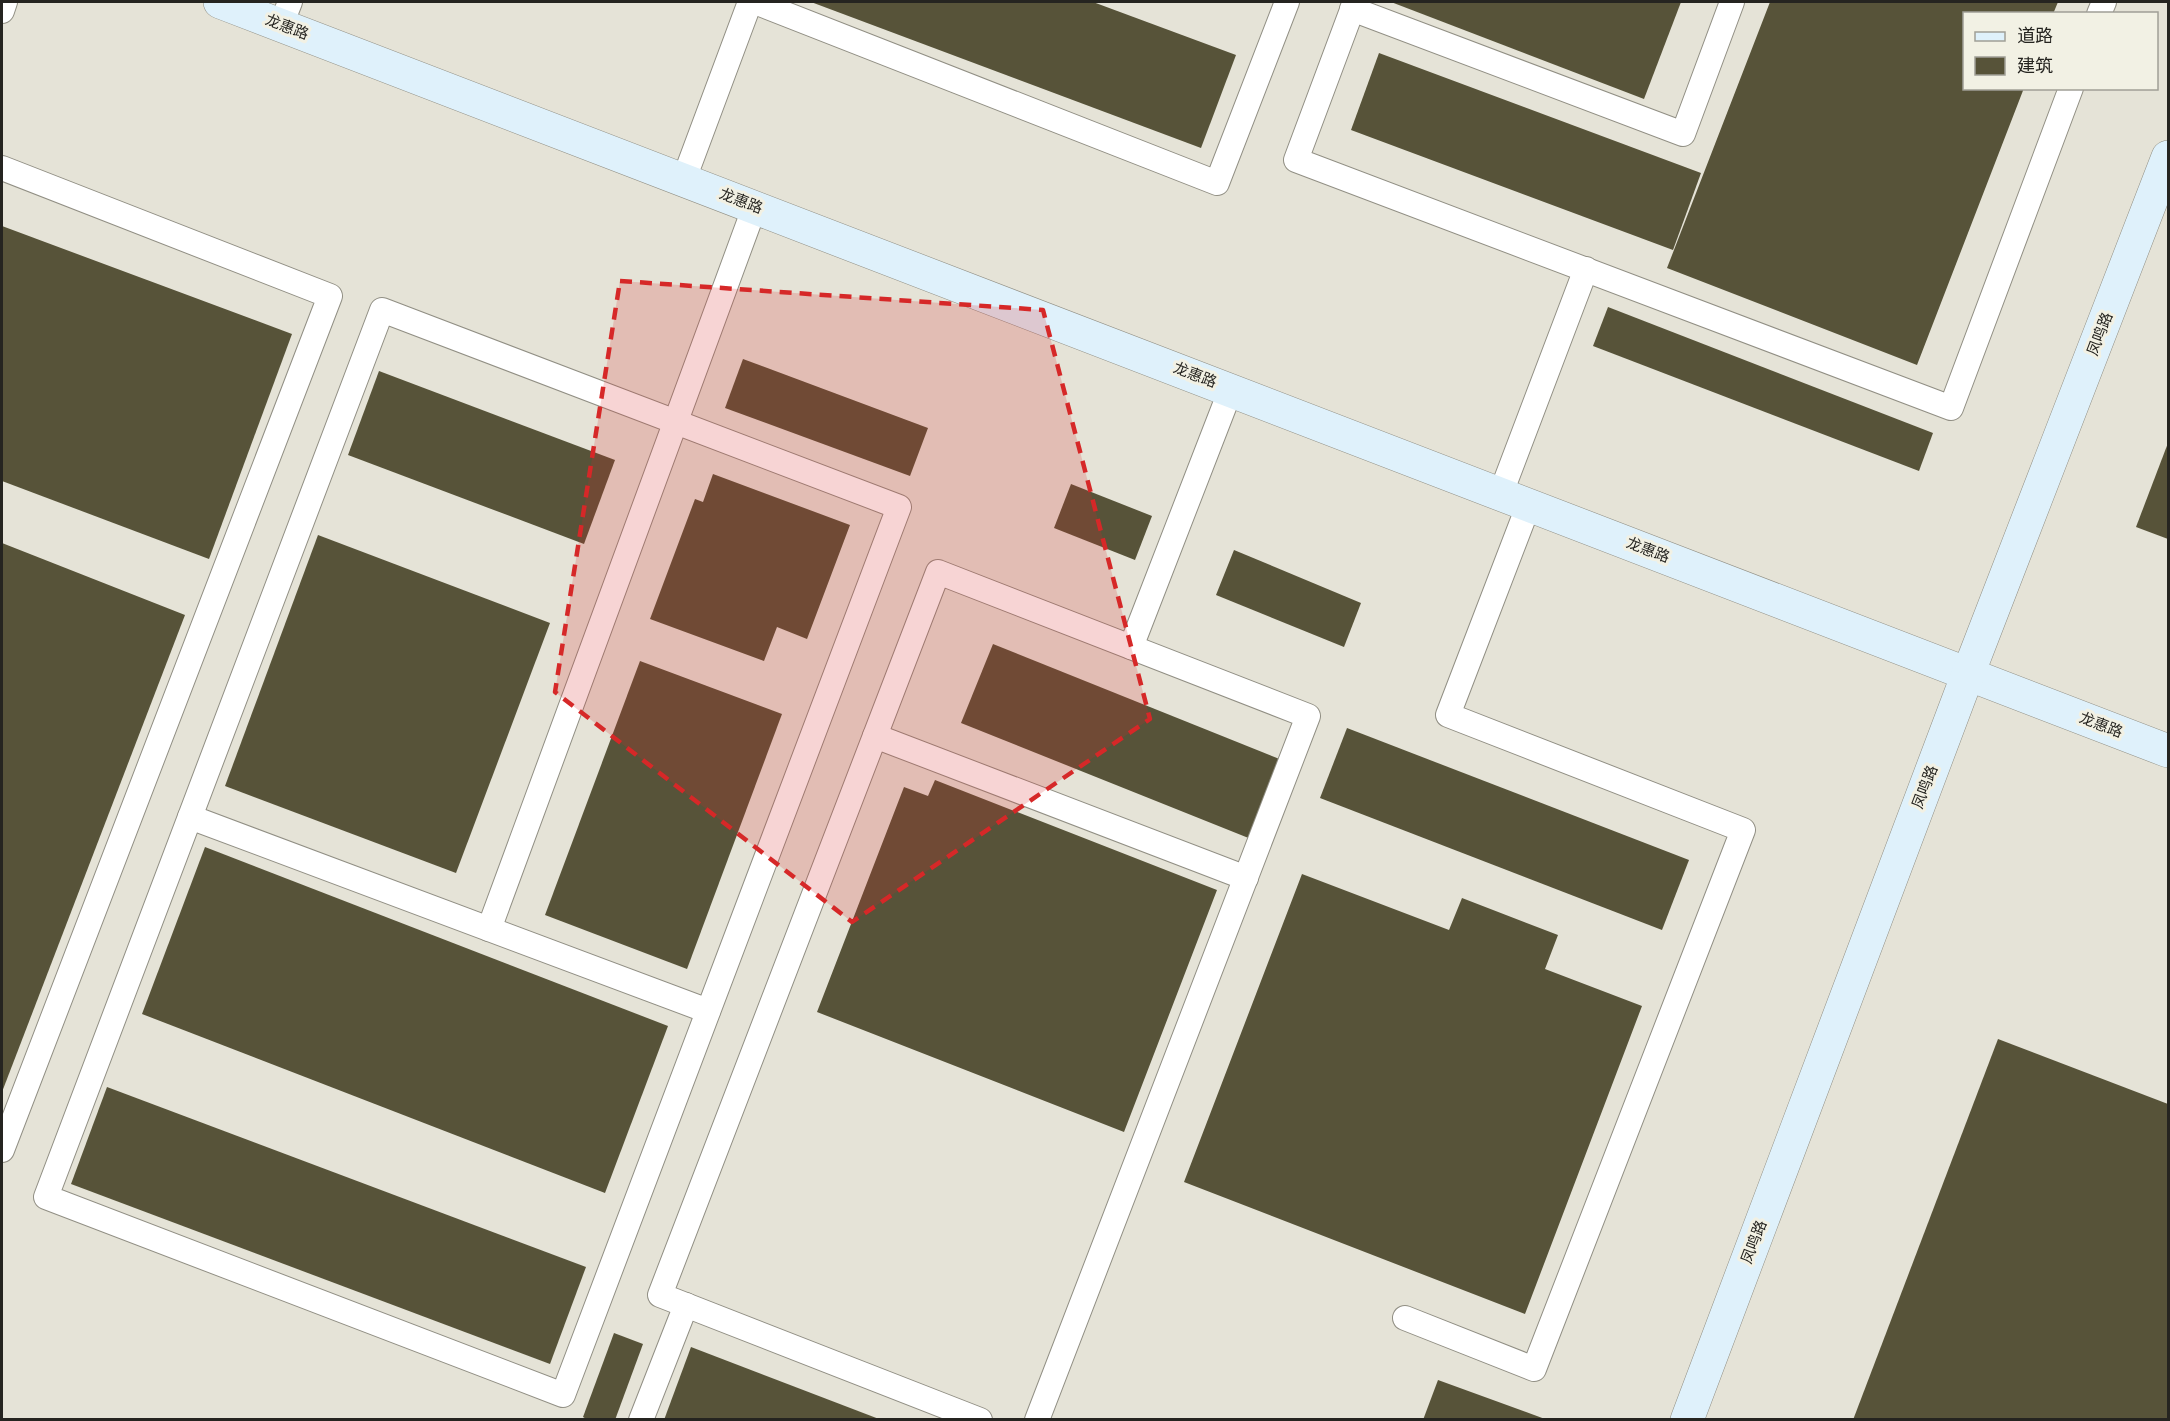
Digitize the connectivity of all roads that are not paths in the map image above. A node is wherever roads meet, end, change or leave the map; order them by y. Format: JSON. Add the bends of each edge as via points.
{"nodes":[{"id":1,"x":5,"y":2,"type":"edge"},
{"id":2,"x":220,"y":2,"type":"edge"},
{"id":3,"x":750,"y":2,"type":"edge"},
{"id":4,"x":755,"y":2,"type":"edge"},
{"id":5,"x":1287,"y":2,"type":"edge"},
{"id":6,"x":1732,"y":2,"type":"edge"},
{"id":7,"x":1354,"y":5,"type":"edge"},
{"id":8,"x":2,"y":10,"type":"edge"},
{"id":9,"x":286,"y":13,"type":"edge"},
{"id":10,"x":2070,"y":90,"type":"edge"},
{"id":11,"x":2169,"y":157,"type":"edge"},
{"id":12,"x":2,"y":168,"type":"edge"},
{"id":13,"x":684,"y":179,"type":"junction"},
{"id":14,"x":755,"y":206,"type":"junction"},
{"id":15,"x":1586,"y":269,"type":"junction"},
{"id":16,"x":1231,"y":389,"type":"junction"},
{"id":17,"x":675,"y":422,"type":"junction"},
{"id":18,"x":1515,"y":499,"type":"junction"},
{"id":19,"x":1131,"y":647,"type":"junction"},
{"id":20,"x":1968,"y":674,"type":"junction"},
{"id":21,"x":875,"y":736,"type":"junction"},
{"id":22,"x":2169,"y":751,"type":"edge"},
{"id":23,"x":190,"y":817,"type":"junction"},
{"id":24,"x":1246,"y":878,"type":"junction"},
{"id":25,"x":489,"y":928,"type":"junction"},
{"id":26,"x":708,"y":1011,"type":"junction"},
{"id":27,"x":2,"y":1150,"type":"edge"},
{"id":28,"x":686,"y":1305,"type":"junction"},
{"id":29,"x":1404,"y":1318,"type":"dead end"},
{"id":30,"x":641,"y":1419,"type":"edge"},
{"id":31,"x":980,"y":1419,"type":"edge"},
{"id":32,"x":1037,"y":1419,"type":"edge"},
{"id":33,"x":1687,"y":1419,"type":"edge"}],
"edges":[{"from":1,"to":8,"type":"lane"},
{"from":2,"to":9,"type":"street","name":"龙惠路"},
{"from":3,"to":13,"type":"lane"},
{"from":4,"to":5,"type":"lane","via":[[1217,183]]},
{"from":6,"to":7,"type":"lane","via":[[1683,134]]},
{"from":7,"to":15,"type":"lane","via":[[1296,160]]},
{"from":9,"to":13,"type":"street","name":"龙惠路"},
{"from":10,"to":15,"type":"lane","via":[[1951,408]]},
{"from":11,"to":20,"type":"street","name":"凤鸣路"},
{"from":12,"to":27,"type":"lane","via":[[330,296]]},
{"from":13,"to":14,"type":"street","name":"龙惠路"},
{"from":14,"to":16,"type":"street","name":"龙惠路"},
{"from":14,"to":17,"type":"lane"},
{"from":15,"to":18,"type":"lane"},
{"from":16,"to":18,"type":"street","name":"龙惠路"},
{"from":16,"to":19,"type":"lane"},
{"from":17,"to":23,"type":"lane","via":[[382,310]]},
{"from":17,"to":25,"type":"lane"},
{"from":17,"to":26,"type":"lane","via":[[898,507]]},
{"from":18,"to":20,"type":"street","name":"龙惠路"},
{"from":18,"to":29,"type":"lane","via":[[1448,715],[1743,830],[1534,1369]]},
{"from":19,"to":21,"type":"lane","via":[[938,572]]},
{"from":19,"to":24,"type":"lane","via":[[1308,716]]},
{"from":20,"to":22,"type":"street","name":"龙惠路"},
{"from":20,"to":33,"type":"street","name":"凤鸣路"},
{"from":21,"to":24,"type":"lane"},
{"from":21,"to":28,"type":"lane","via":[[660,1295]]},
{"from":23,"to":25,"type":"lane"},
{"from":23,"to":26,"type":"lane","via":[[46,1197],[563,1395]]},
{"from":24,"to":32,"type":"lane"},
{"from":25,"to":26,"type":"lane"},
{"from":28,"to":30,"type":"lane"},
{"from":28,"to":31,"type":"lane"}]}
